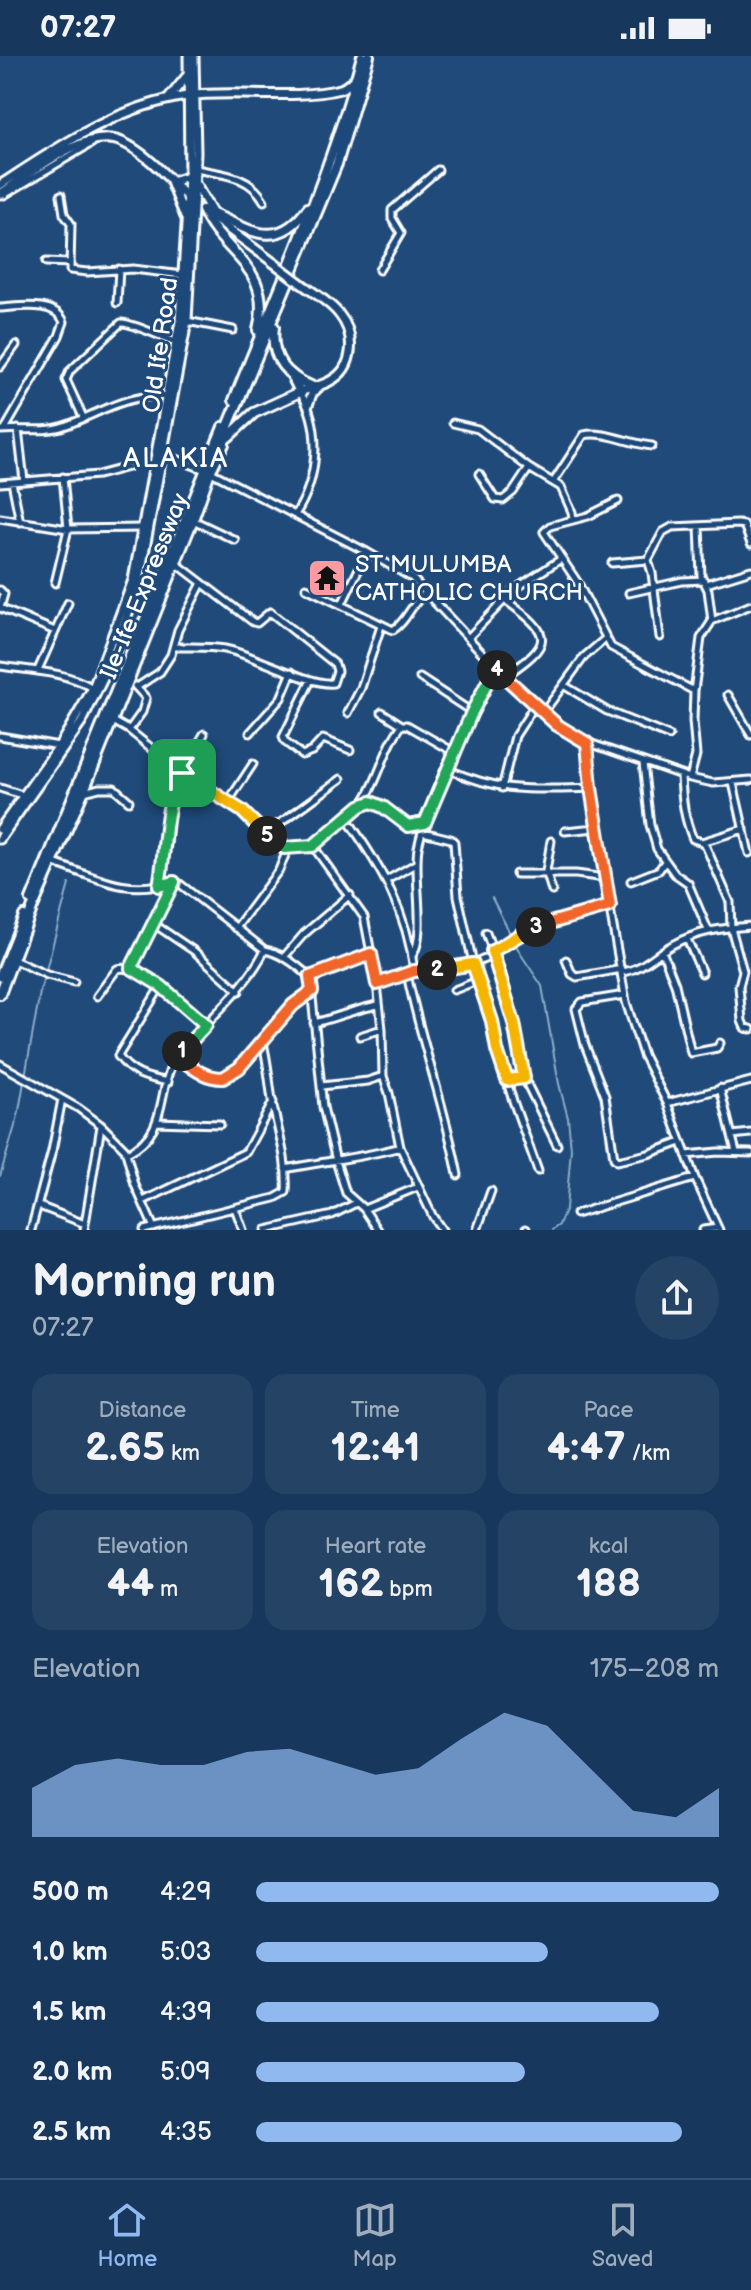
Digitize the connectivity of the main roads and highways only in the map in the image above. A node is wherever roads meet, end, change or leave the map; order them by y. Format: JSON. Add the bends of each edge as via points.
{"nodes":[{"id":1,"x":191,"y":56,"type":"edge"},
{"id":2,"x":362,"y":56,"type":"edge"},
{"id":3,"x":369,"y":56,"type":"edge"},
{"id":4,"x":356,"y":76,"type":"junction"},
{"id":5,"x":191,"y":78,"type":"junction"},
{"id":6,"x":213,"y":95,"type":"junction"},
{"id":7,"x":191,"y":96,"type":"junction"},
{"id":8,"x":167,"y":100,"type":"junction"},
{"id":9,"x":105,"y":120,"type":"junction"},
{"id":10,"x":109,"y":139,"type":"junction"},
{"id":11,"x":193,"y":176,"type":"junction"},
{"id":12,"x":171,"y":182,"type":"junction"},
{"id":13,"x":0,"y":185,"type":"edge"},
{"id":14,"x":321,"y":187,"type":"junction"},
{"id":15,"x":0,"y":195,"type":"edge"},
{"id":16,"x":191,"y":202,"type":"junction"},
{"id":17,"x":203,"y":210,"type":"junction"},
{"id":18,"x":213,"y":214,"type":"junction"},
{"id":19,"x":208,"y":223,"type":"junction"},
{"id":20,"x":190,"y":227,"type":"junction"},
{"id":21,"x":281,"y":303,"type":"junction"},
{"id":22,"x":249,"y":362,"type":"junction"},
{"id":23,"x":293,"y":378,"type":"junction"},
{"id":24,"x":318,"y":386,"type":"junction"},
{"id":25,"x":300,"y":392,"type":"junction"},
{"id":26,"x":308,"y":405,"type":"road end"},
{"id":27,"x":225,"y":441,"type":"junction"},
{"id":28,"x":157,"y":470,"type":"junction"},
{"id":29,"x":208,"y":471,"type":"junction"},
{"id":30,"x":4,"y":826,"type":"edge"},
{"id":31,"x":0,"y":839,"type":"edge"},
{"id":32,"x":0,"y":976,"type":"edge"},
{"id":33,"x":0,"y":994,"type":"edge"}],
"edges":[{"from":1,"to":5,"type":"main road","name":"Old Ife Road"},
{"from":2,"to":4,"type":"highway","name":"Ile-Ife Expressway"},
{"from":3,"to":21,"type":"highway","name":"Ile-Ife Expressway","via":[[337,164]]},
{"from":4,"to":6,"type":"main road","via":[[342,89]]},
{"from":4,"to":14,"type":"highway","name":"Ile-Ife Expressway"},
{"from":5,"to":6,"type":"main road"},
{"from":5,"to":7,"type":"main road","name":"Old Ife Road"},
{"from":5,"to":8,"type":"main road"},
{"from":6,"to":7,"type":"main road"},
{"from":7,"to":8,"type":"main road"},
{"from":7,"to":11,"type":"main road","name":"Old Ife Road"},
{"from":8,"to":9,"type":"main road"},
{"from":9,"to":10,"type":"main road"},
{"from":9,"to":13,"type":"main road"},
{"from":10,"to":12,"type":"main road","via":[[130,147]]},
{"from":10,"to":15,"type":"main road","via":[[86,141]]},
{"from":11,"to":12,"type":"main road"},
{"from":11,"to":16,"type":"main road","name":"Old Ife Road"},
{"from":11,"to":18,"type":"main road"},
{"from":12,"to":16,"type":"main road"},
{"from":12,"to":20,"type":"main road"},
{"from":14,"to":18,"type":"highway","via":[[299,221],[277,233],[254,233]]},
{"from":14,"to":22,"type":"highway","name":"Ile-Ife Expressway"},
{"from":16,"to":17,"type":"main road"},
{"from":16,"to":20,"type":"main road","name":"Old Ife Road"},
{"from":17,"to":18,"type":"highway"},
{"from":17,"to":19,"type":"highway"},
{"from":17,"to":24,"type":"main road","bridge":true,"via":[[339,313],[352,351],[336,377]]},
{"from":19,"to":20,"type":"main road"},
{"from":19,"to":22,"type":"highway","via":[[243,259],[255,283],[261,313]]},
{"from":20,"to":28,"type":"main road","name":"Old Ife Road"},
{"from":20,"to":28,"type":"main road","name":"Old Ife Road","via":[[187,321]]},
{"from":21,"to":23,"type":"highway","via":[[273,342],[282,367]]},
{"from":21,"to":27,"type":"highway","name":"Ile-Ife Expressway"},
{"from":22,"to":29,"type":"highway","name":"Ile-Ife Expressway"},
{"from":23,"to":24,"type":"highway"},
{"from":23,"to":25,"type":"highway"},
{"from":24,"to":25,"type":"main road"},
{"from":24,"to":26,"type":"main road"},
{"from":25,"to":27,"type":"highway","via":[[254,413]]},
{"from":27,"to":29,"type":"highway","name":"Ile-Ife Expressway"},
{"from":28,"to":30,"type":"main road","name":"Old Ife Road","via":[[125,607],[93,688]]},
{"from":28,"to":30,"type":"main road","name":"Old Ife Road","via":[[139,581],[99,690],[64,749]]},
{"from":29,"to":32,"type":"highway","name":"Ile-Ife Expressway"},
{"from":29,"to":33,"type":"highway","name":"Ile-Ife Expressway","via":[[176,563]]},
{"from":30,"to":31,"type":"main road","name":"Old Ife Road"}]}
